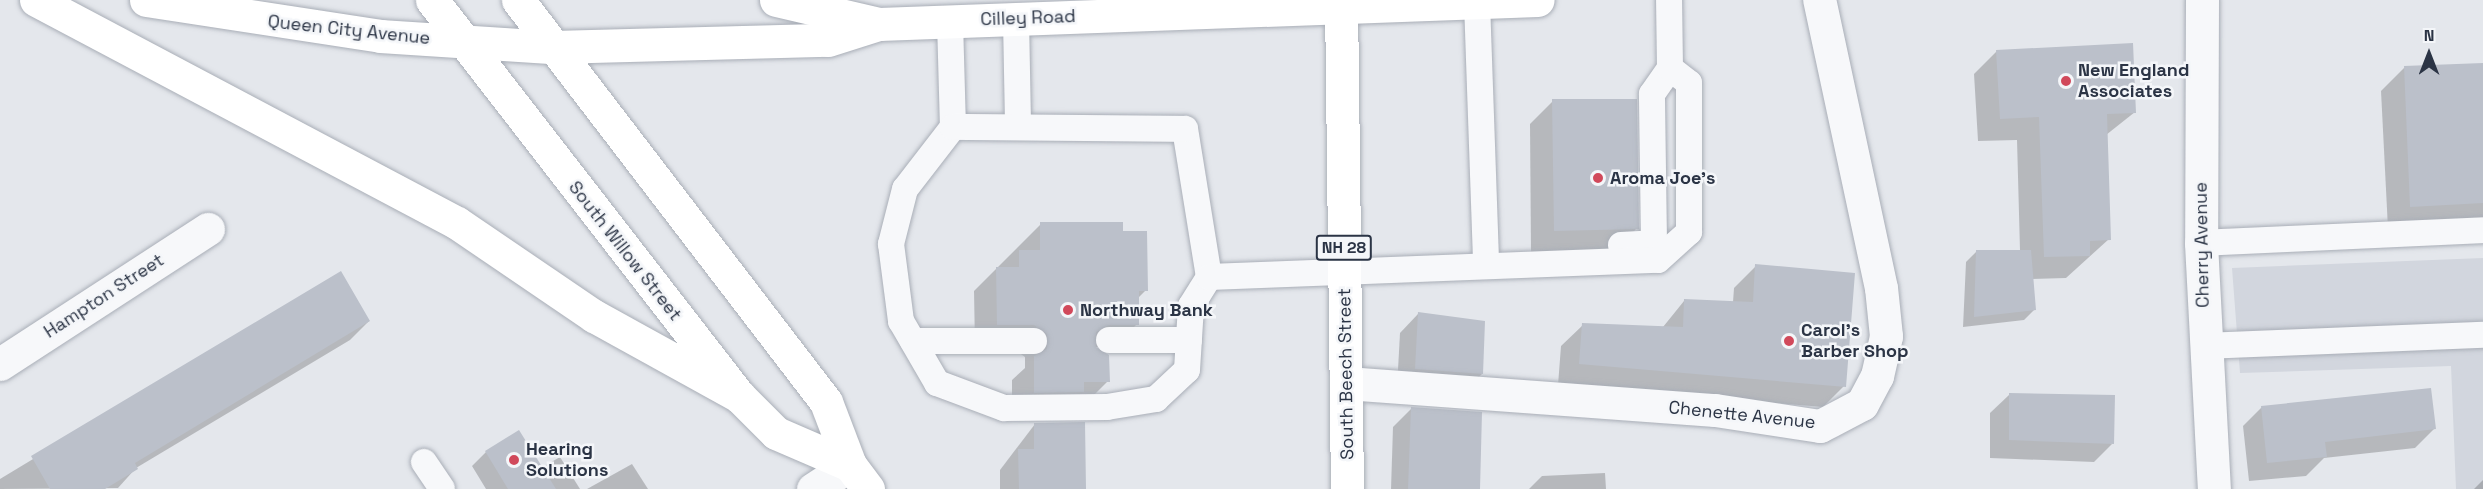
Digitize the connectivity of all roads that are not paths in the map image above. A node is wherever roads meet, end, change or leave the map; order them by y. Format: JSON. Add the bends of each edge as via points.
{"nodes":[{"id":1,"x":36,"y":0,"type":"edge"},
{"id":2,"x":146,"y":0,"type":"edge"},
{"id":3,"x":432,"y":0,"type":"edge"},
{"id":4,"x":518,"y":0,"type":"edge"},
{"id":5,"x":776,"y":0,"type":"edge"},
{"id":6,"x":1538,"y":0,"type":"edge"},
{"id":7,"x":1669,"y":0,"type":"edge"},
{"id":8,"x":1819,"y":0,"type":"edge"},
{"id":9,"x":2202,"y":0,"type":"edge"},
{"id":10,"x":1477,"y":2,"type":"junction"},
{"id":11,"x":1341,"y":3,"type":"edge"},
{"id":12,"x":1016,"y":19,"type":"junction"},
{"id":13,"x":950,"y":21,"type":"junction"},
{"id":14,"x":879,"y":24,"type":"junction"},
{"id":15,"x":460,"y":42,"type":"junction"},
{"id":16,"x":553,"y":47,"type":"junction"},
{"id":17,"x":1670,"y":68,"type":"junction"},
{"id":18,"x":1018,"y":126,"type":"junction"},
{"id":19,"x":953,"y":127,"type":"junction"},
{"id":20,"x":208,"y":229,"type":"dead end"},
{"id":21,"x":2483,"y":230,"type":"edge"},
{"id":22,"x":2201,"y":243,"type":"junction"},
{"id":23,"x":1498,"y":266,"type":"junction"},
{"id":24,"x":1345,"y":273,"type":"junction"},
{"id":25,"x":1209,"y":277,"type":"junction"},
{"id":26,"x":2483,"y":335,"type":"edge"},
{"id":27,"x":1189,"y":339,"type":"junction"},
{"id":28,"x":1109,"y":340,"type":"dead end"},
{"id":29,"x":913,"y":341,"type":"junction"},
{"id":30,"x":1034,"y":341,"type":"dead end"},
{"id":31,"x":2204,"y":346,"type":"junction"},
{"id":32,"x":0,"y":364,"type":"edge"},
{"id":33,"x":1346,"y":383,"type":"junction"},
{"id":34,"x":739,"y":396,"type":"junction"},
{"id":35,"x":424,"y":462,"type":"dead end"},
{"id":36,"x":859,"y":477,"type":"edge"},
{"id":37,"x":442,"y":489,"type":"edge"},
{"id":38,"x":813,"y":489,"type":"edge"},
{"id":39,"x":1347,"y":489,"type":"edge"},
{"id":40,"x":2214,"y":489,"type":"edge"}],
"edges":[{"from":1,"to":34,"type":"main road","via":[[457,223],[594,316]]},
{"from":2,"to":15,"type":"main road","name":"Queen City Avenue","via":[[248,19]]},
{"from":3,"to":15,"type":"main road","name":"South Willow Street"},
{"from":4,"to":16,"type":"main road"},
{"from":5,"to":14,"type":"main road","name":"Cilley Road"},
{"from":6,"to":10,"type":"main road","name":"Cilley Road"},
{"from":7,"to":17,"type":"lane"},
{"from":8,"to":33,"type":"street","name":"Chenette Avenue","via":[[1882,297],[1886,336],[1877,376],[1862,404],[1820,426],[1715,410]]},
{"from":9,"to":22,"type":"street","name":"Cherry Avenue"},
{"from":10,"to":11,"type":"main road","name":"Cilley Road"},
{"from":10,"to":23,"type":"lane","via":[[1485,225]]},
{"from":11,"to":12,"type":"main road","name":"Cilley Road"},
{"from":11,"to":24,"type":"main road","name":"South Beech Street","number":"NH 28"},
{"from":12,"to":13,"type":"main road","name":"Cilley Road"},
{"from":12,"to":18,"type":"lane"},
{"from":13,"to":14,"type":"main road","name":"Cilley Road"},
{"from":13,"to":19,"type":"lane"},
{"from":14,"to":16,"type":"main road","name":"Cilley Road","via":[[828,40]]},
{"from":15,"to":16,"type":"main road","name":"Queen City Avenue"},
{"from":15,"to":34,"type":"main road","name":"South Willow Street"},
{"from":16,"to":36,"type":"main road","via":[[826,402]]},
{"from":17,"to":23,"type":"lane","via":[[1652,94],[1654,243],[1522,251]]},
{"from":17,"to":23,"type":"lane","via":[[1689,83],[1689,232],[1658,260]]},
{"from":18,"to":19,"type":"lane"},
{"from":18,"to":25,"type":"lane","via":[[1185,129]]},
{"from":19,"to":29,"type":"lane","via":[[905,189],[891,244],[901,321]]},
{"from":20,"to":32,"type":"street","name":"Hampton Street"},
{"from":21,"to":22,"type":"lane"},
{"from":22,"to":31,"type":"street","name":"Cherry Avenue"},
{"from":23,"to":24,"type":"lane"},
{"from":24,"to":25,"type":"lane"},
{"from":24,"to":33,"type":"main road","name":"South Beech Street","number":"NH 28"},
{"from":25,"to":27,"type":"lane","via":[[1191,306]]},
{"from":26,"to":31,"type":"lane"},
{"from":27,"to":28,"type":"lane"},
{"from":27,"to":29,"type":"lane","via":[[1187,370],[1156,399],[1107,407],[1004,408],[937,383]]},
{"from":29,"to":30,"type":"lane"},
{"from":31,"to":40,"type":"street","name":"Cherry Avenue"},
{"from":33,"to":39,"type":"main road","name":"South Beech Street","number":"NH 28"},
{"from":34,"to":36,"type":"main road","name":"South Willow Street","via":[[776,433]]},
{"from":35,"to":37,"type":"lane"},
{"from":36,"to":38,"type":"street"}]}
